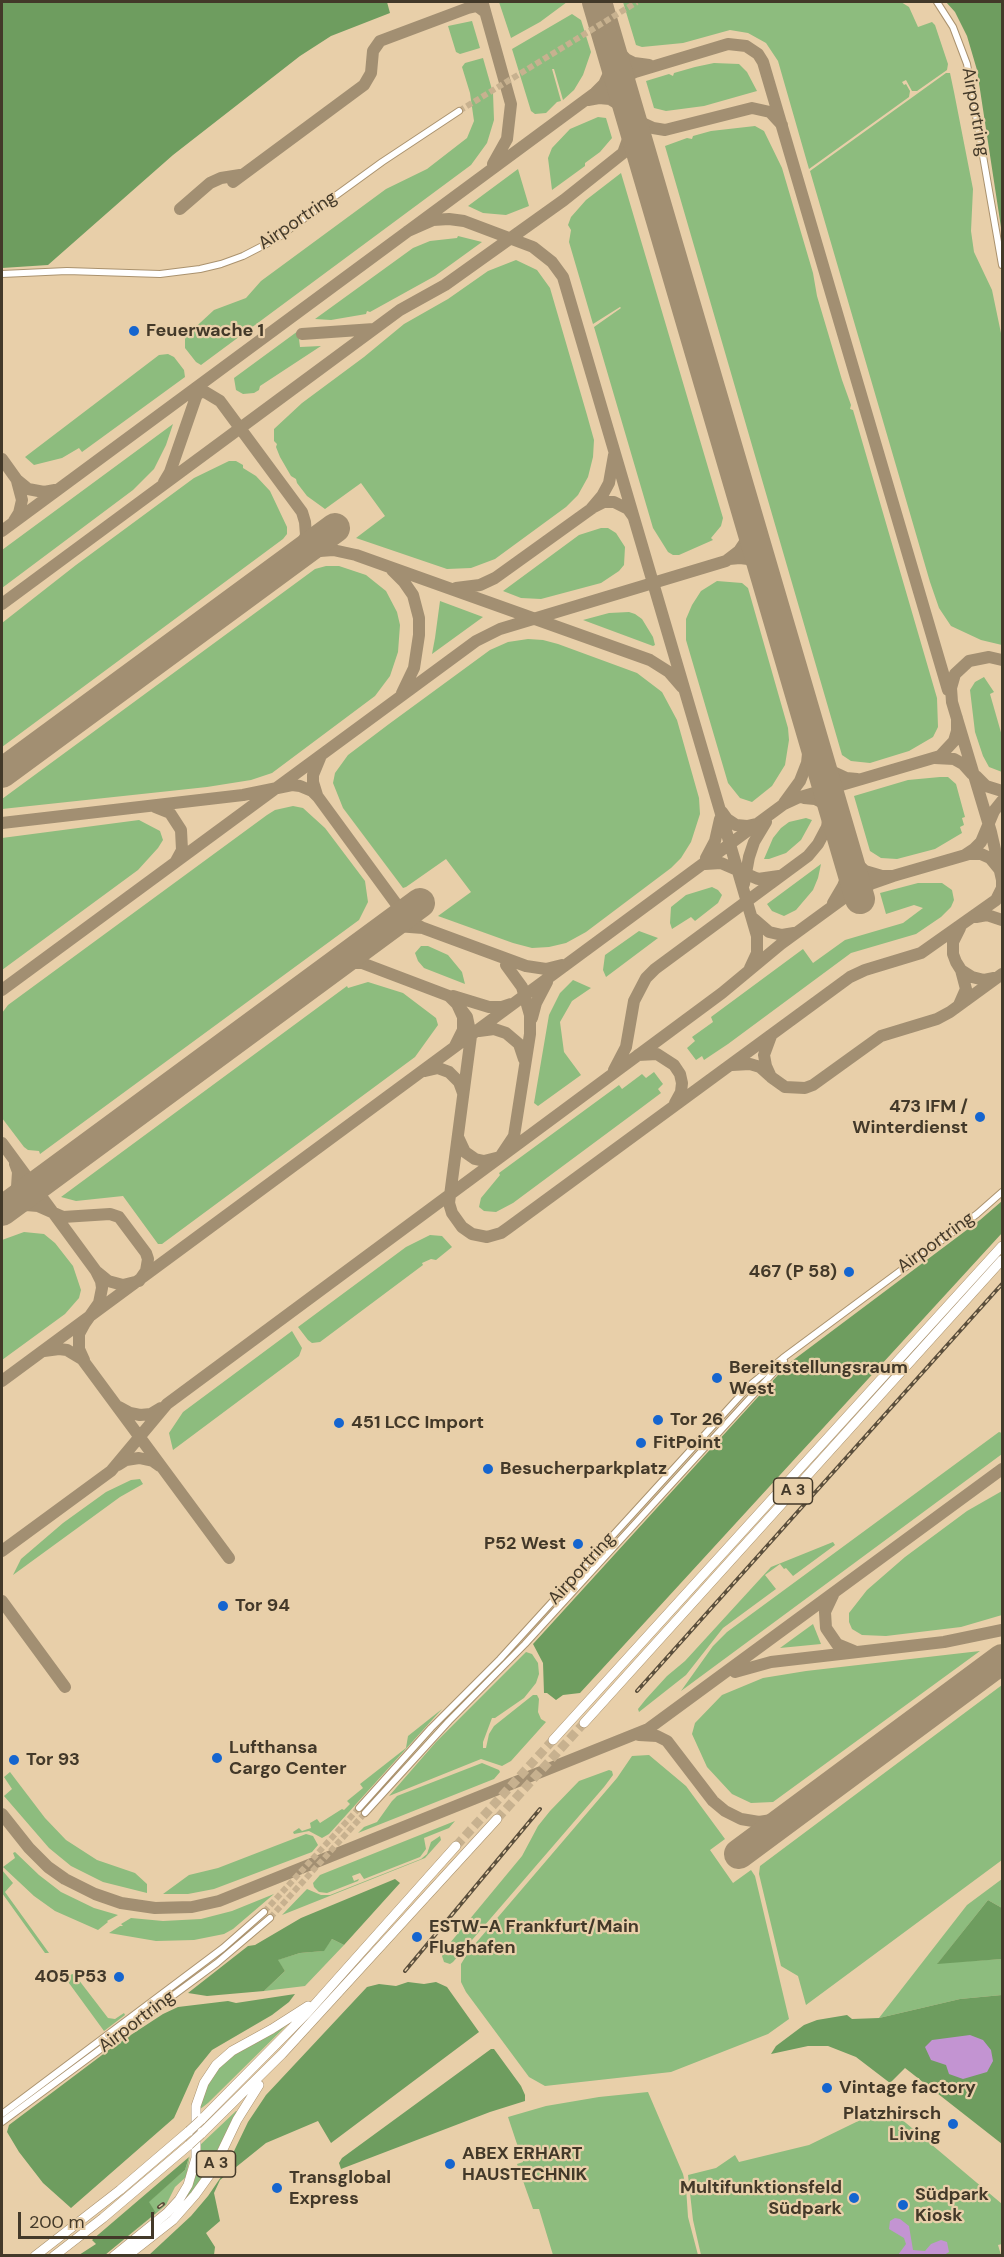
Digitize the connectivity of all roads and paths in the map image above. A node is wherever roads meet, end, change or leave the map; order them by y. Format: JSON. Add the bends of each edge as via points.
{"nodes":[{"id":1,"x":937,"y":2,"type":"edge"},
{"id":2,"x":459,"y":111,"type":"tunnel mouth"},
{"id":3,"x":1002,"y":265,"type":"edge"},
{"id":4,"x":2,"y":274,"type":"edge"},
{"id":5,"x":1002,"y":1192,"type":"edge"},
{"id":6,"x":1002,"y":1246,"type":"edge"},
{"id":7,"x":1002,"y":1260,"type":"edge"},
{"id":8,"x":811,"y":1336,"type":"junction"},
{"id":9,"x":584,"y":1723,"type":"tunnel mouth"},
{"id":10,"x":553,"y":1740,"type":"tunnel mouth"},
{"id":11,"x":358,"y":1808,"type":"tunnel mouth"},
{"id":12,"x":365,"y":1813,"type":"tunnel mouth"},
{"id":13,"x":497,"y":1819,"type":"tunnel mouth"},
{"id":14,"x":456,"y":1846,"type":"tunnel mouth"},
{"id":15,"x":264,"y":1912,"type":"tunnel mouth"},
{"id":16,"x":270,"y":1918,"type":"tunnel mouth"},
{"id":17,"x":326,"y":1992,"type":"junction"},
{"id":18,"x":282,"y":2054,"type":"junction"},
{"id":19,"x":2,"y":2114,"type":"edge"},
{"id":20,"x":2,"y":2122,"type":"edge"},
{"id":21,"x":34,"y":2256,"type":"edge"},
{"id":22,"x":54,"y":2256,"type":"edge"},
{"id":23,"x":114,"y":2256,"type":"edge"},
{"id":24,"x":127,"y":2256,"type":"edge"}],
"edges":[{"from":1,"to":3,"type":"street","name":"Airportring","via":[[953,27],[967,64]]},
{"from":2,"to":4,"type":"street","name":"Airportring","via":[[276,239],[243,256],[200,269],[160,274]]},
{"from":5,"to":8,"type":"street","name":"Airportring"},
{"from":6,"to":10,"type":"highway","number":"A 3"},
{"from":7,"to":9,"type":"highway","number":"A 3"},
{"from":8,"to":11,"type":"street","name":"Airportring","via":[[750,1385]]},
{"from":8,"to":12,"type":"street","name":"Airportring","via":[[768,1377]]},
{"from":13,"to":18,"type":"highway","number":"A 3"},
{"from":14,"to":17,"type":"highway","number":"A 3"},
{"from":15,"to":19,"type":"street","name":"Airportring","via":[[209,1959]]},
{"from":16,"to":20,"type":"street","name":"Airportring","via":[[217,1963]]},
{"from":17,"to":21,"type":"highway","number":"A 3","bridge":true,"via":[[189,2131]]},
{"from":17,"to":23,"type":"highway","via":[[286,2021],[232,2051],[209,2074],[196,2106],[195,2165],[188,2185],[174,2205]]},
{"from":18,"to":22,"type":"highway","number":"A 3","bridge":true,"via":[[189,2145]]},
{"from":18,"to":24,"type":"highway","number":"A 3","via":[[248,2099],[216,2165],[195,2195],[173,2220]]}]}
